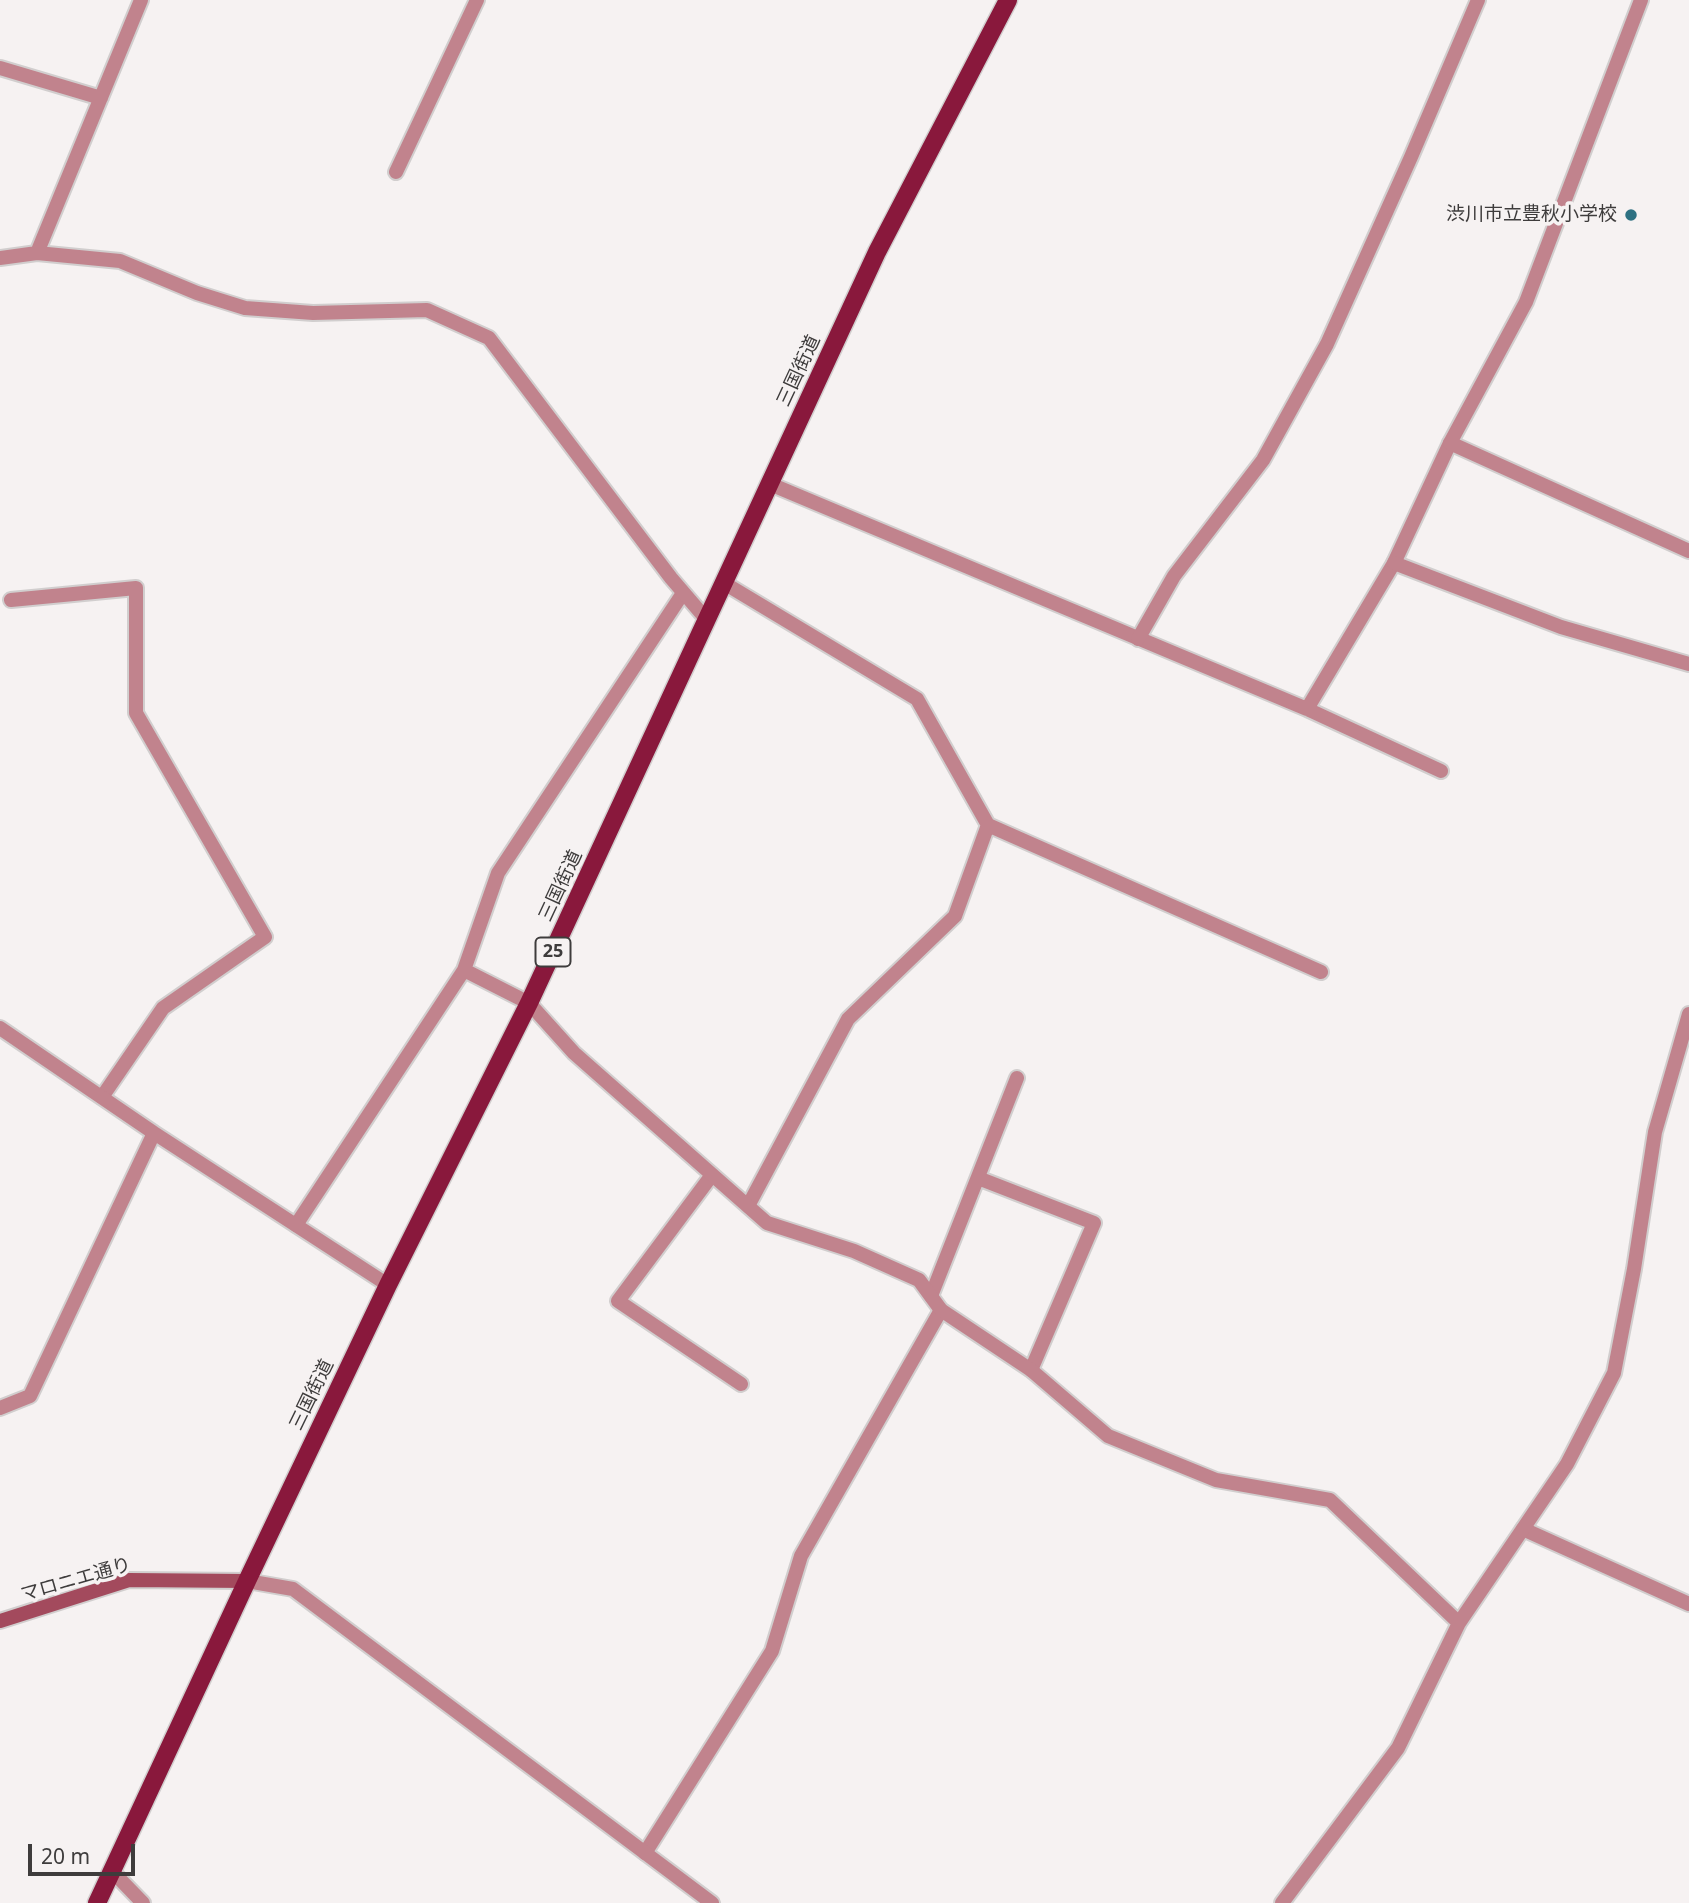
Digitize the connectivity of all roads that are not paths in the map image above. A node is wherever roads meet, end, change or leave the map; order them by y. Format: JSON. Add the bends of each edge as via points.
{"nodes":[{"id":1,"x":141,"y":0,"type":"edge"},
{"id":2,"x":477,"y":0,"type":"edge"},
{"id":3,"x":1008,"y":0,"type":"edge"},
{"id":4,"x":1478,"y":0,"type":"edge"},
{"id":5,"x":1641,"y":0,"type":"edge"},
{"id":6,"x":0,"y":68,"type":"edge"},
{"id":7,"x":101,"y":98,"type":"junction"},
{"id":8,"x":396,"y":172,"type":"dead end"},
{"id":9,"x":37,"y":253,"type":"junction"},
{"id":10,"x":0,"y":258,"type":"edge"},
{"id":11,"x":1450,"y":443,"type":"junction"},
{"id":12,"x":770,"y":484,"type":"junction"},
{"id":13,"x":1689,"y":551,"type":"edge"},
{"id":14,"x":1394,"y":563,"type":"junction"},
{"id":15,"x":724,"y":583,"type":"junction"},
{"id":16,"x":683,"y":593,"type":"junction"},
{"id":17,"x":12,"y":600,"type":"dead end"},
{"id":18,"x":707,"y":621,"type":"junction"},
{"id":19,"x":1138,"y":639,"type":"junction"},
{"id":20,"x":1689,"y":664,"type":"edge"},
{"id":21,"x":1307,"y":709,"type":"junction"},
{"id":22,"x":1441,"y":771,"type":"dead end"},
{"id":23,"x":988,"y":825,"type":"junction"},
{"id":24,"x":464,"y":970,"type":"junction"},
{"id":25,"x":1321,"y":972,"type":"dead end"},
{"id":26,"x":529,"y":1003,"type":"junction"},
{"id":27,"x":1689,"y":1014,"type":"edge"},
{"id":28,"x":0,"y":1028,"type":"edge"},
{"id":29,"x":1017,"y":1079,"type":"dead end"},
{"id":30,"x":102,"y":1097,"type":"junction"},
{"id":31,"x":154,"y":1133,"type":"junction"},
{"id":32,"x":712,"y":1175,"type":"junction"},
{"id":33,"x":978,"y":1178,"type":"junction"},
{"id":34,"x":748,"y":1206,"type":"junction"},
{"id":35,"x":296,"y":1225,"type":"junction"},
{"id":36,"x":388,"y":1285,"type":"junction"},
{"id":37,"x":930,"y":1297,"type":"junction"},
{"id":38,"x":941,"y":1310,"type":"junction"},
{"id":39,"x":1031,"y":1370,"type":"junction"},
{"id":40,"x":741,"y":1384,"type":"dead end"},
{"id":41,"x":0,"y":1408,"type":"edge"},
{"id":42,"x":1523,"y":1529,"type":"junction"},
{"id":43,"x":247,"y":1581,"type":"junction"},
{"id":44,"x":1689,"y":1604,"type":"edge"},
{"id":45,"x":0,"y":1621,"type":"edge"},
{"id":46,"x":1459,"y":1623,"type":"junction"},
{"id":47,"x":645,"y":1853,"type":"junction"},
{"id":48,"x":112,"y":1871,"type":"junction"},
{"id":49,"x":97,"y":1903,"type":"edge"},
{"id":50,"x":143,"y":1903,"type":"edge"},
{"id":51,"x":712,"y":1903,"type":"edge"},
{"id":52,"x":1282,"y":1903,"type":"edge"}],
"edges":[{"from":1,"to":7,"type":"street"},
{"from":2,"to":8,"type":"street"},
{"from":3,"to":12,"type":"main road","name":"三国街道","number":"25","via":[[877,252]]},
{"from":4,"to":19,"type":"street","via":[[1326,344],[1263,460],[1174,576]]},
{"from":5,"to":11,"type":"street","via":[[1526,302]]},
{"from":6,"to":7,"type":"street"},
{"from":7,"to":9,"type":"street"},
{"from":9,"to":10,"type":"street"},
{"from":9,"to":16,"type":"street","via":[[120,261],[245,308],[313,313],[427,310],[489,338]]},
{"from":11,"to":13,"type":"street"},
{"from":11,"to":14,"type":"street"},
{"from":12,"to":15,"type":"main road","name":"三国街道","number":"25"},
{"from":12,"to":19,"type":"street"},
{"from":14,"to":20,"type":"street","via":[[1561,627]]},
{"from":14,"to":21,"type":"street"},
{"from":15,"to":18,"type":"main road","name":"三国街道","number":"25"},
{"from":15,"to":23,"type":"street","via":[[917,699]]},
{"from":16,"to":18,"type":"street"},
{"from":16,"to":24,"type":"street","via":[[498,873]]},
{"from":17,"to":30,"type":"street","via":[[136,588],[136,713],[265,937],[163,1008]]},
{"from":18,"to":26,"type":"main road","name":"三国街道","number":"25"},
{"from":19,"to":21,"type":"street"},
{"from":21,"to":22,"type":"street"},
{"from":23,"to":25,"type":"street"},
{"from":23,"to":34,"type":"street","via":[[955,916],[848,1019]]},
{"from":24,"to":26,"type":"street"},
{"from":24,"to":35,"type":"street"},
{"from":26,"to":32,"type":"street","via":[[574,1053]]},
{"from":26,"to":36,"type":"main road","name":"三国街道","number":"25"},
{"from":27,"to":42,"type":"street","via":[[1655,1132],[1614,1373],[1567,1464]]},
{"from":28,"to":30,"type":"street"},
{"from":29,"to":33,"type":"street"},
{"from":30,"to":31,"type":"street"},
{"from":31,"to":35,"type":"street"},
{"from":31,"to":41,"type":"street","via":[[30,1396]]},
{"from":32,"to":34,"type":"street"},
{"from":32,"to":40,"type":"street","via":[[618,1301]]},
{"from":33,"to":37,"type":"street"},
{"from":33,"to":39,"type":"street","via":[[1094,1223]]},
{"from":34,"to":37,"type":"street","via":[[767,1223],[854,1251],[919,1280]]},
{"from":35,"to":36,"type":"street"},
{"from":36,"to":43,"type":"main road","name":"三国街道","number":"25"},
{"from":37,"to":38,"type":"street"},
{"from":38,"to":39,"type":"street"},
{"from":38,"to":47,"type":"street","via":[[802,1556],[772,1651]]},
{"from":39,"to":46,"type":"street","via":[[1108,1436],[1216,1480],[1330,1500]]},
{"from":42,"to":44,"type":"street"},
{"from":42,"to":46,"type":"street"},
{"from":43,"to":45,"type":"street","name":"マロニエ通り","via":[[130,1580]]},
{"from":43,"to":47,"type":"street","via":[[293,1588]]},
{"from":43,"to":48,"type":"main road","name":"三国街道","number":"25"},
{"from":46,"to":52,"type":"street","via":[[1398,1748]]},
{"from":47,"to":51,"type":"street"},
{"from":48,"to":49,"type":"main road","name":"三国街道","number":"25"},
{"from":48,"to":50,"type":"street"}]}
